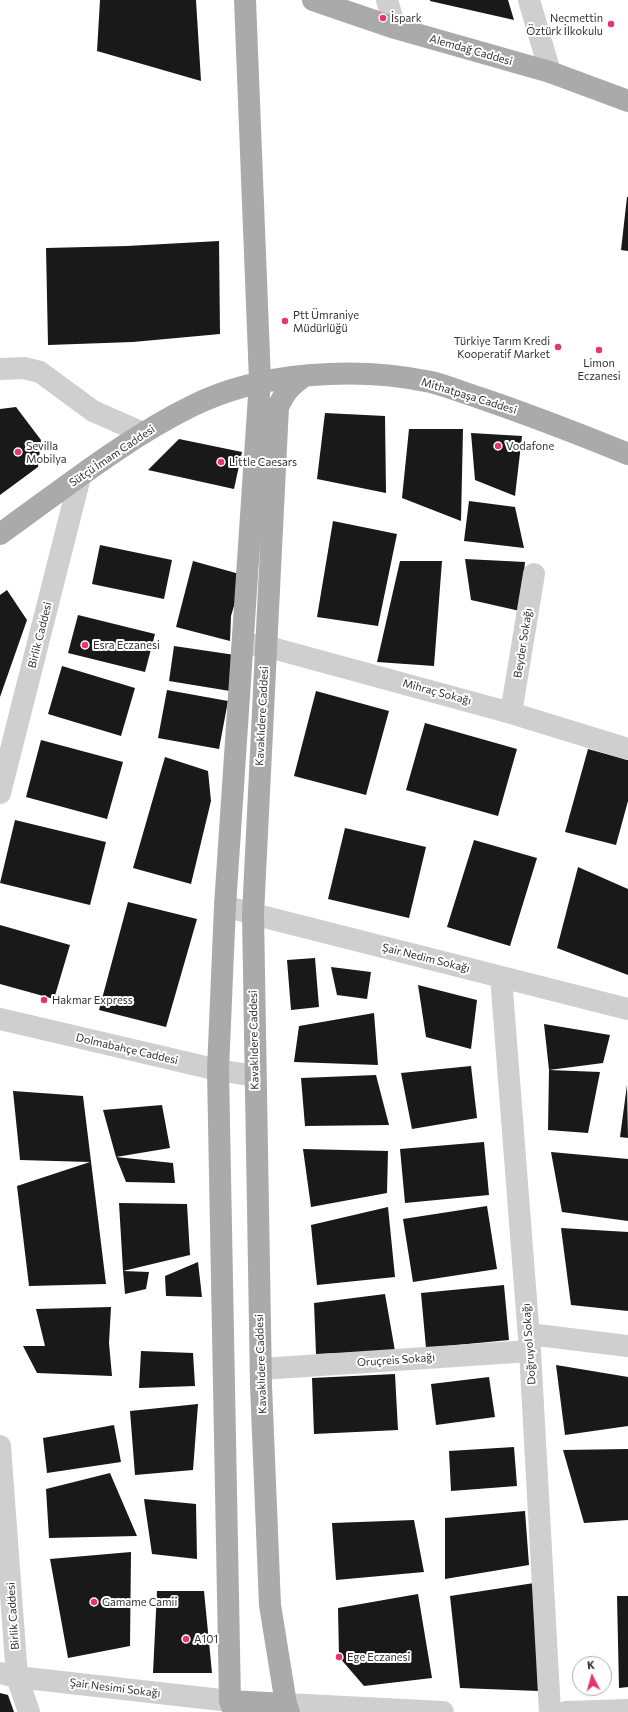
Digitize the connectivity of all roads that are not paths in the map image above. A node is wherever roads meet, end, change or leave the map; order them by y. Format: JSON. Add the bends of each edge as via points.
{"nodes":[{"id":1,"x":245,"y":0,"type":"edge"},
{"id":2,"x":313,"y":0,"type":"edge"},
{"id":3,"x":387,"y":0,"type":"edge"},
{"id":4,"x":529,"y":0,"type":"edge"},
{"id":5,"x":395,"y":28,"type":"junction"},
{"id":6,"x":550,"y":72,"type":"junction"},
{"id":7,"x":628,"y":101,"type":"edge"},
{"id":8,"x":0,"y":369,"type":"edge"},
{"id":9,"x":303,"y":377,"type":"junction"},
{"id":10,"x":260,"y":381,"type":"junction"},
{"id":11,"x":143,"y":433,"type":"junction"},
{"id":12,"x":628,"y":454,"type":"edge"},
{"id":13,"x":80,"y":477,"type":"junction"},
{"id":14,"x":0,"y":534,"type":"edge"},
{"id":15,"x":534,"y":574,"type":"dead end"},
{"id":16,"x":243,"y":644,"type":"junction"},
{"id":17,"x":265,"y":646,"type":"junction"},
{"id":18,"x":511,"y":713,"type":"junction"},
{"id":19,"x":628,"y":749,"type":"edge"},
{"id":20,"x":0,"y":793,"type":"edge"},
{"id":21,"x":225,"y":906,"type":"junction"},
{"id":22,"x":253,"y":914,"type":"junction"},
{"id":23,"x":501,"y":977,"type":"junction"},
{"id":24,"x":628,"y":1009,"type":"edge"},
{"id":25,"x":0,"y":1019,"type":"edge"},
{"id":26,"x":218,"y":1070,"type":"junction"},
{"id":27,"x":254,"y":1076,"type":"junction"},
{"id":28,"x":530,"y":1342,"type":"junction"},
{"id":29,"x":628,"y":1346,"type":"edge"},
{"id":30,"x":261,"y":1369,"type":"junction"},
{"id":31,"x":0,"y":1446,"type":"edge"},
{"id":32,"x":9,"y":1675,"type":"edge"},
{"id":33,"x":232,"y":1706,"type":"edge"},
{"id":34,"x":287,"y":1708,"type":"edge"},
{"id":35,"x":628,"y":1710,"type":"edge"},
{"id":36,"x":29,"y":1712,"type":"edge"},
{"id":37,"x":443,"y":1712,"type":"edge"},
{"id":38,"x":550,"y":1712,"type":"edge"},
{"id":39,"x":566,"y":1712,"type":"edge"}],
"edges":[{"from":1,"to":10,"type":"main road","name":"Kavaklıdere Caddesi"},
{"from":2,"to":5,"type":"main road","name":"Alemdağ Caddesi"},
{"from":3,"to":5,"type":"street"},
{"from":4,"to":6,"type":"street"},
{"from":5,"to":6,"type":"main road","name":"Alemdağ Caddesi"},
{"from":6,"to":7,"type":"main road","name":"Alemdağ Caddesi"},
{"from":8,"to":11,"type":"street","via":[[24,368],[40,372],[93,411]]},
{"from":9,"to":10,"type":"main road","name":"Sütçü İmam Caddesi"},
{"from":9,"to":12,"type":"main road","name":"Mithatpaşa Caddesi","via":[[360,372],[431,382],[539,418]]},
{"from":9,"to":17,"type":"main road","name":"Kavaklıdere Caddesi","via":[[289,387],[278,407]]},
{"from":10,"to":11,"type":"main road","name":"Sütçü İmam Caddesi","via":[[193,405]]},
{"from":10,"to":16,"type":"main road","name":"Kavaklıdere Caddesi"},
{"from":11,"to":13,"type":"main road","name":"Sütçü İmam Caddesi"},
{"from":13,"to":14,"type":"main road","name":"Sütçü İmam Caddesi"},
{"from":13,"to":20,"type":"street","name":"Birlik Caddesi"},
{"from":15,"to":18,"type":"street","name":"Beyder Sokağı"},
{"from":16,"to":17,"type":"street","name":"Mihraç Sokağı"},
{"from":16,"to":21,"type":"main road","name":"Kavaklıdere Caddesi"},
{"from":17,"to":18,"type":"street","name":"Mihraç Sokağı"},
{"from":17,"to":22,"type":"main road","name":"Kavaklıdere Caddesi"},
{"from":18,"to":19,"type":"street","name":"Mihraç Sokağı"},
{"from":21,"to":22,"type":"street","name":"Şair Nedim Sokağı"},
{"from":21,"to":26,"type":"main road","name":"Kavaklıdere Caddesi"},
{"from":22,"to":23,"type":"street","name":"Şair Nedim Sokağı"},
{"from":22,"to":27,"type":"main road","name":"Kavaklıdere Caddesi"},
{"from":23,"to":24,"type":"street","name":"Şair Nedim Sokağı"},
{"from":23,"to":28,"type":"street","name":"Doğruyol Sokağı"},
{"from":25,"to":26,"type":"street","name":"Dolmabahçe Caddesi"},
{"from":26,"to":27,"type":"street","name":"Dolmabahçe Caddesi"},
{"from":26,"to":33,"type":"main road","name":"Kavaklıdere Caddesi"},
{"from":27,"to":30,"type":"main road","name":"Kavaklıdere Caddesi"},
{"from":28,"to":29,"type":"street","name":"Oruçreis Sokağı"},
{"from":28,"to":30,"type":"street","name":"Oruçreis Sokağı"},
{"from":28,"to":38,"type":"street","name":"Doğruyol Sokağı"},
{"from":30,"to":34,"type":"main road","name":"Kavaklıdere Caddesi","via":[[270,1605]]},
{"from":31,"to":32,"type":"street","name":"Birlik Caddesi"},
{"from":32,"to":33,"type":"street","name":"Şair Nesimi Sokağı"},
{"from":32,"to":36,"type":"street","name":"Birlik Caddesi"},
{"from":33,"to":34,"type":"main road"},
{"from":34,"to":37,"type":"street"},
{"from":35,"to":39,"type":"street"}]}
